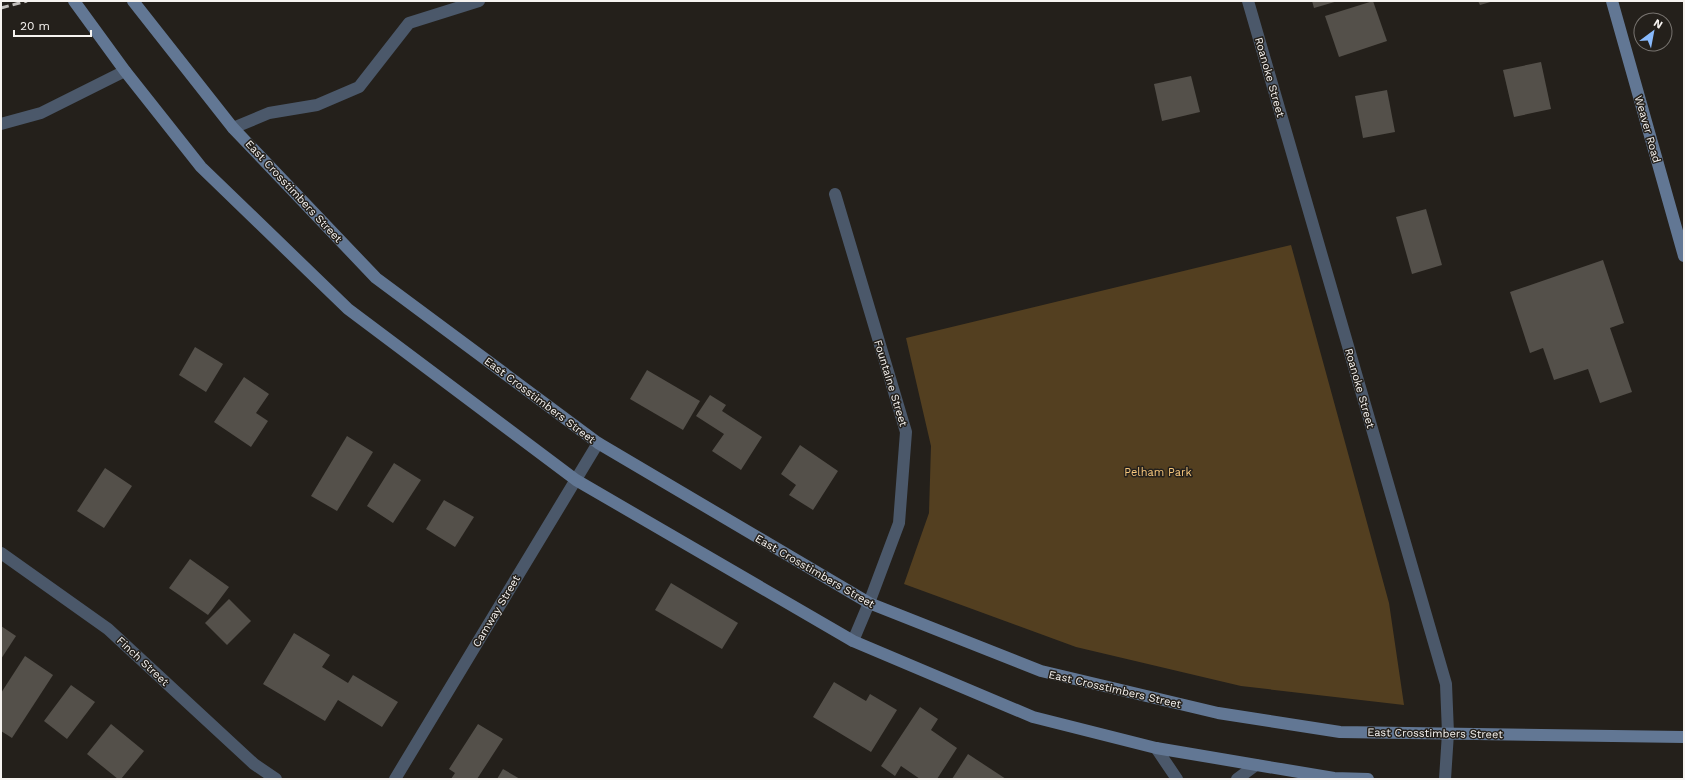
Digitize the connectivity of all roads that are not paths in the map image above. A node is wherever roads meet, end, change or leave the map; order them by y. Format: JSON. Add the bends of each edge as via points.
{"nodes":[{"id":1,"x":74,"y":1,"type":"edge"},
{"id":2,"x":133,"y":1,"type":"edge"},
{"id":3,"x":479,"y":1,"type":"edge"},
{"id":4,"x":1248,"y":1,"type":"edge"},
{"id":5,"x":1612,"y":1,"type":"edge"},
{"id":6,"x":125,"y":71,"type":"junction"},
{"id":7,"x":1,"y":124,"type":"edge"},
{"id":8,"x":233,"y":128,"type":"junction"},
{"id":9,"x":835,"y":194,"type":"dead end"},
{"id":10,"x":1684,"y":256,"type":"edge"},
{"id":11,"x":598,"y":443,"type":"junction"},
{"id":12,"x":576,"y":480,"type":"junction"},
{"id":13,"x":1,"y":553,"type":"edge"},
{"id":14,"x":869,"y":603,"type":"junction"},
{"id":15,"x":852,"y":641,"type":"junction"},
{"id":16,"x":1448,"y":733,"type":"junction"},
{"id":17,"x":1684,"y":737,"type":"edge"},
{"id":18,"x":1156,"y":748,"type":"junction"},
{"id":19,"x":1256,"y":765,"type":"junction"},
{"id":20,"x":276,"y":779,"type":"edge"},
{"id":21,"x":395,"y":779,"type":"edge"},
{"id":22,"x":1177,"y":779,"type":"edge"},
{"id":23,"x":1237,"y":779,"type":"edge"},
{"id":24,"x":1368,"y":779,"type":"edge"},
{"id":25,"x":1445,"y":779,"type":"edge"}],
"edges":[{"from":1,"to":6,"type":"main road"},
{"from":2,"to":8,"type":"main road","name":"East Crosstimbers Street"},
{"from":3,"to":8,"type":"street","via":[[409,23],[359,87],[317,105],[269,113]]},
{"from":4,"to":16,"type":"street","name":"Roanoke Street","via":[[1446,684]]},
{"from":5,"to":10,"type":"main road","name":"Weaver Road"},
{"from":6,"to":7,"type":"street","via":[[41,112]]},
{"from":6,"to":12,"type":"main road","via":[[201,167],[348,309]]},
{"from":8,"to":11,"type":"main road","name":"East Crosstimbers Street","via":[[376,278]]},
{"from":9,"to":14,"type":"street","name":"Fountaine Street","via":[[906,432],[899,523]]},
{"from":11,"to":12,"type":"street","name":"Camway Street"},
{"from":11,"to":14,"type":"main road","name":"East Crosstimbers Street"},
{"from":12,"to":15,"type":"main road"},
{"from":12,"to":21,"type":"street","name":"Camway Street"},
{"from":13,"to":20,"type":"street","name":"Finch Street","via":[[108,629],[254,764]]},
{"from":14,"to":15,"type":"street","name":"Fountaine Street"},
{"from":14,"to":16,"type":"main road","name":"East Crosstimbers Street","via":[[1041,671],[1218,713],[1340,732]]},
{"from":15,"to":18,"type":"main road","via":[[1033,717]]},
{"from":16,"to":17,"type":"main road","name":"East Crosstimbers Street"},
{"from":16,"to":25,"type":"street","name":"Roanoke Street"},
{"from":18,"to":19,"type":"main road"},
{"from":18,"to":22,"type":"street"},
{"from":19,"to":23,"type":"street"},
{"from":19,"to":24,"type":"main road","via":[[1334,778]]}]}
